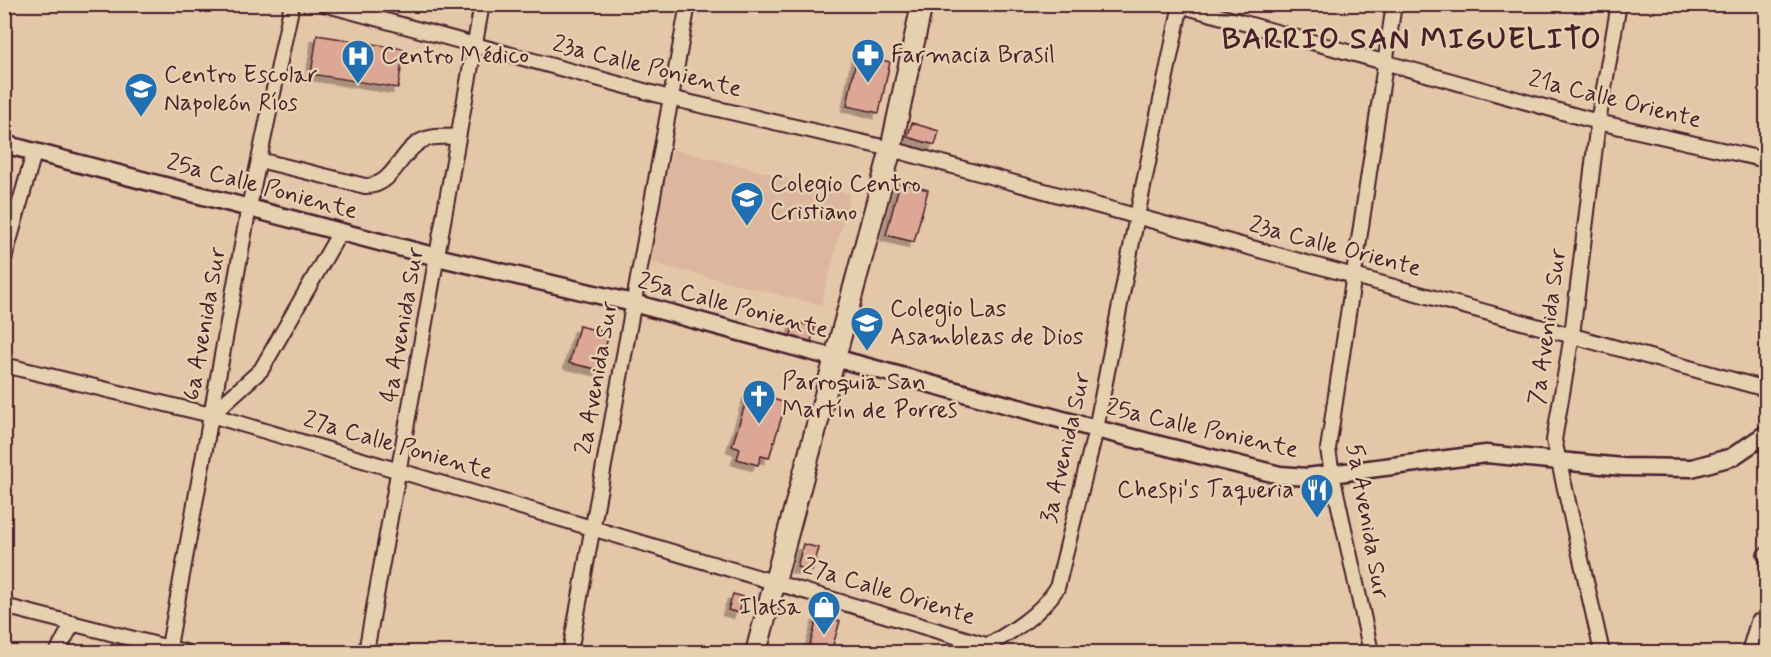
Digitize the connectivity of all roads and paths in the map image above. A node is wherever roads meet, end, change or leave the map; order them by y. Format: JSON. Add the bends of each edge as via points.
{"nodes":[{"id":1,"x":292,"y":4,"type":"edge"},
{"id":2,"x":324,"y":4,"type":"edge"},
{"id":3,"x":482,"y":4,"type":"edge"},
{"id":4,"x":688,"y":4,"type":"edge"},
{"id":5,"x":922,"y":4,"type":"edge"},
{"id":6,"x":1394,"y":4,"type":"edge"},
{"id":7,"x":1619,"y":4,"type":"edge"},
{"id":8,"x":1180,"y":5,"type":"edge"},
{"id":9,"x":475,"y":45,"type":"junction"},
{"id":10,"x":1386,"y":63,"type":"junction"},
{"id":11,"x":670,"y":98,"type":"junction"},
{"id":12,"x":1598,"y":122,"type":"junction"},
{"id":13,"x":458,"y":137,"type":"junction"},
{"id":14,"x":4,"y":144,"type":"edge"},
{"id":15,"x":891,"y":149,"type":"junction"},
{"id":16,"x":34,"y":153,"type":"junction"},
{"id":17,"x":259,"y":160,"type":"junction"},
{"id":18,"x":1767,"y":160,"type":"edge"},
{"id":19,"x":249,"y":207,"type":"junction"},
{"id":20,"x":1137,"y":216,"type":"junction"},
{"id":21,"x":340,"y":232,"type":"junction"},
{"id":22,"x":437,"y":257,"type":"junction"},
{"id":23,"x":4,"y":259,"type":"edge"},
{"id":24,"x":1353,"y":275,"type":"junction"},
{"id":25,"x":633,"y":303,"type":"junction"},
{"id":26,"x":1572,"y":335,"type":"junction"},
{"id":27,"x":834,"y":359,"type":"junction"},
{"id":28,"x":4,"y":365,"type":"edge"},
{"id":29,"x":1767,"y":389,"type":"edge"},
{"id":30,"x":211,"y":415,"type":"junction"},
{"id":31,"x":1096,"y":429,"type":"junction"},
{"id":32,"x":1766,"y":435,"type":"edge"},
{"id":33,"x":1558,"y":460,"type":"junction"},
{"id":34,"x":400,"y":470,"type":"junction"},
{"id":35,"x":1332,"y":474,"type":"junction"},
{"id":36,"x":593,"y":527,"type":"junction"},
{"id":37,"x":776,"y":581,"type":"junction"},
{"id":38,"x":4,"y":606,"type":"edge"},
{"id":39,"x":1758,"y":622,"type":"dead end"},
{"id":40,"x":73,"y":623,"type":"junction"},
{"id":41,"x":168,"y":650,"type":"edge"},
{"id":42,"x":986,"y":650,"type":"edge"},
{"id":43,"x":57,"y":652,"type":"edge"},
{"id":44,"x":185,"y":652,"type":"edge"},
{"id":45,"x":366,"y":652,"type":"edge"},
{"id":46,"x":570,"y":652,"type":"edge"},
{"id":47,"x":756,"y":652,"type":"edge"},
{"id":48,"x":1371,"y":652,"type":"edge"},
{"id":49,"x":1602,"y":652,"type":"edge"},
{"id":50,"x":1749,"y":652,"type":"edge"}],
"edges":[{"from":1,"to":17,"type":"street","name":"6a Avenida Sur"},
{"from":2,"to":9,"type":"street","name":"23a Calle Poniente"},
{"from":3,"to":9,"type":"street","name":"4a Avenida Sur"},
{"from":4,"to":11,"type":"street","name":"2a Avenida Sur"},
{"from":5,"to":15,"type":"main road"},
{"from":6,"to":10,"type":"street","name":"5a Avenida Sur"},
{"from":7,"to":12,"type":"street","name":"7a Avenida Sur"},
{"from":8,"to":10,"type":"street","name":"21a Calle Oriente"},
{"from":8,"to":20,"type":"street","name":"3a Avenida Sur"},
{"from":9,"to":11,"type":"street","name":"23a Calle Poniente"},
{"from":9,"to":13,"type":"street","name":"4a Avenida Sur"},
{"from":10,"to":12,"type":"street","name":"21a Calle Oriente"},
{"from":10,"to":24,"type":"street","name":"5a Avenida Sur"},
{"from":11,"to":15,"type":"street","name":"23a Calle Poniente"},
{"from":11,"to":25,"type":"street","name":"2a Avenida Sur"},
{"from":12,"to":18,"type":"street","name":"21a Calle Oriente"},
{"from":12,"to":26,"type":"street","name":"7a Avenida Sur"},
{"from":13,"to":17,"type":"street","via":[[422,141],[374,186]]},
{"from":13,"to":22,"type":"street","name":"4a Avenida Sur"},
{"from":14,"to":16,"type":"street","name":"25a Calle Poniente"},
{"from":15,"to":20,"type":"street","name":"23a Calle Oriente"},
{"from":15,"to":27,"type":"main road"},
{"from":16,"to":19,"type":"street","name":"25a Calle Poniente"},
{"from":16,"to":23,"type":"street"},
{"from":17,"to":19,"type":"street","name":"6a Avenida Sur"},
{"from":19,"to":21,"type":"street","name":"25a Calle Poniente"},
{"from":19,"to":30,"type":"street","name":"6a Avenida Sur"},
{"from":20,"to":24,"type":"street","name":"23a Calle Oriente"},
{"from":20,"to":31,"type":"street","name":"3a Avenida Sur"},
{"from":21,"to":22,"type":"street","name":"25a Calle Poniente"},
{"from":21,"to":30,"type":"street","via":[[261,370]]},
{"from":22,"to":25,"type":"street","name":"25a Calle Poniente"},
{"from":22,"to":34,"type":"street","name":"4a Avenida Sur"},
{"from":24,"to":26,"type":"street","name":"23a Calle Oriente"},
{"from":24,"to":35,"type":"street","name":"5a Avenida Sur","via":[[1329,439]]},
{"from":25,"to":27,"type":"street","name":"25a Calle Poniente"},
{"from":25,"to":36,"type":"street","name":"2a Avenida Sur"},
{"from":26,"to":29,"type":"street","name":"23a Calle Oriente"},
{"from":26,"to":33,"type":"street","name":"7a Avenida Sur","via":[[1555,434]]},
{"from":27,"to":31,"type":"street","name":"25a Calle Poniente"},
{"from":27,"to":37,"type":"main road"},
{"from":28,"to":30,"type":"street","name":"27a Calle Poniente"},
{"from":30,"to":34,"type":"street","name":"27a Calle Poniente"},
{"from":30,"to":41,"type":"street","name":"6a Avenida Sur"},
{"from":31,"to":35,"type":"street","name":"25a Calle Poniente","via":[[1280,475]]},
{"from":31,"to":42,"type":"street","name":"3a Avenida Sur","via":[[1057,588],[1033,616]]},
{"from":32,"to":33,"type":"street","name":"25a Calle Poniente","via":[[1732,457],[1692,468],[1623,467]]},
{"from":33,"to":35,"type":"street","name":"25a Calle Poniente","via":[[1486,454]]},
{"from":33,"to":49,"type":"street","name":"7a Avenida Sur"},
{"from":34,"to":36,"type":"street","name":"27a Calle Poniente"},
{"from":34,"to":45,"type":"street","name":"4a Avenida Sur"},
{"from":35,"to":48,"type":"street","name":"5a Avenida Sur"},
{"from":36,"to":37,"type":"street","name":"27a Calle Poniente"},
{"from":36,"to":46,"type":"street","name":"2a Avenida Sur"},
{"from":37,"to":42,"type":"street","name":"27a Calle Oriente"},
{"from":37,"to":47,"type":"main road"},
{"from":38,"to":40,"type":"street"},
{"from":39,"to":50,"type":"street"},
{"from":40,"to":41,"type":"street"},
{"from":40,"to":43,"type":"street"},
{"from":41,"to":44,"type":"street"}]}
